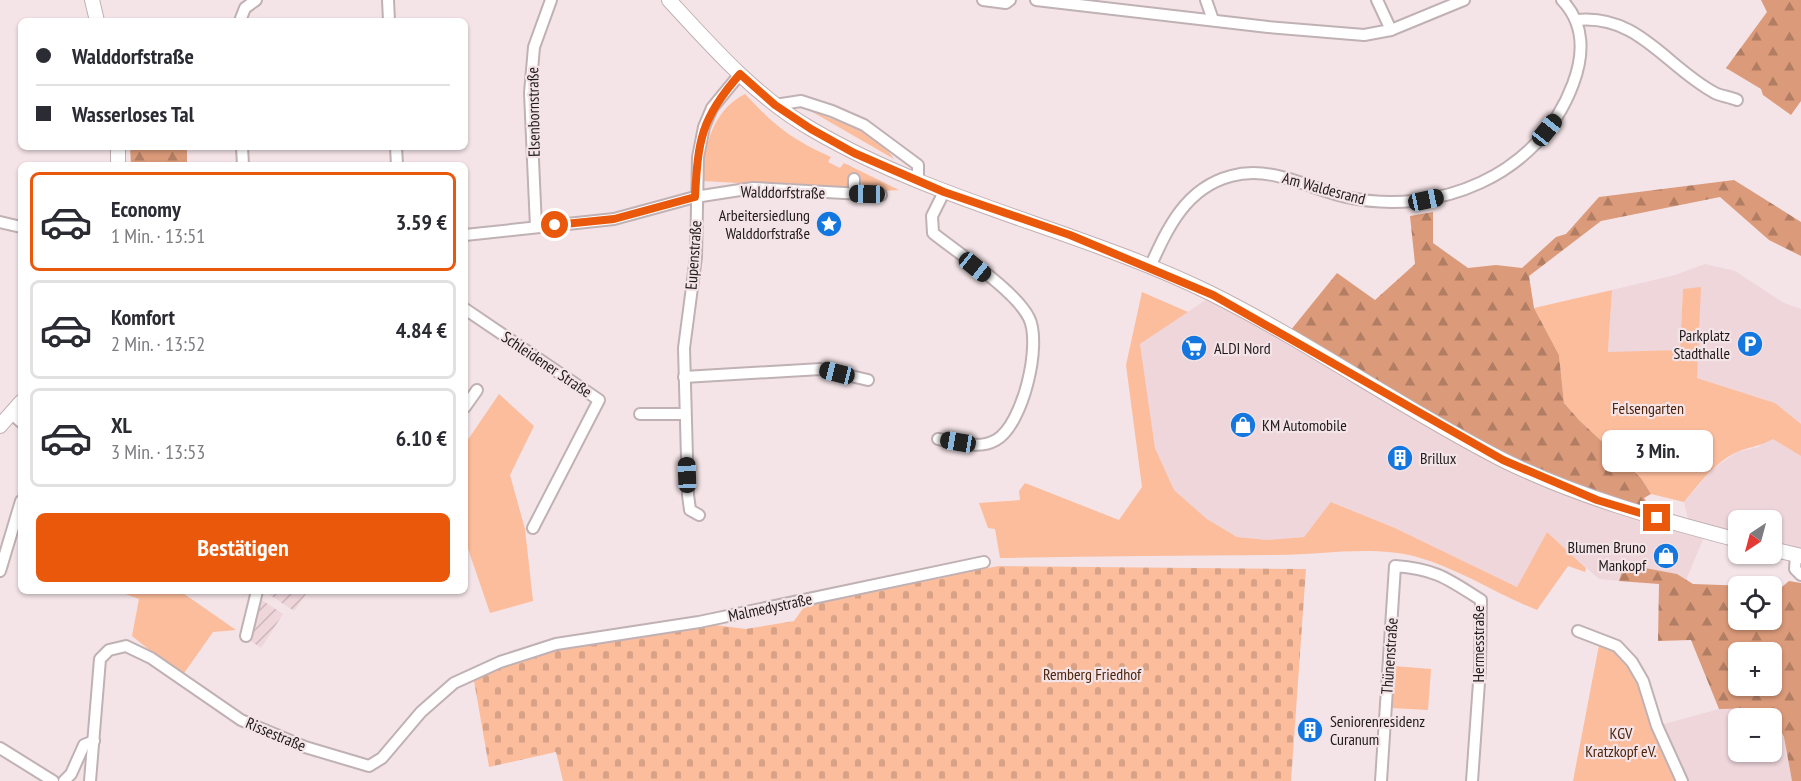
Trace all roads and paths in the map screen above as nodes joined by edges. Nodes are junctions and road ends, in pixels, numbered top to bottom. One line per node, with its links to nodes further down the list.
1 (92, 0): 13 (main road)
2 (256, 0): 14 (street)
3 (388, 0): 15 (street)
4 (551, 0): 30 (street, Elsenbornstraße)
5 (669, 0): 19 (main road)
6 (983, 0): 7 (street)
7 (1010, 0)
8 (1036, 0): 16 (street)
9 (1206, 0): 16 (street)
10 (1377, 0): 18 (street)
11 (1464, 0): 18 (street)
12 (1562, 0): 17 (street)
13 (96, 18)
14 (241, 18)
15 (389, 18)
16 (1213, 20): 18 (street)
17 (1577, 20): 20 (street); 32 (street, Am Waldesrand)
18 (1390, 30)
19 (740, 74): 21 (main road); 27 (street, Eupenstraße)
20 (1737, 100)
21 (775, 105): 23 (main road); 23 (street)
22 (854, 179): 25 (street)
23 (918, 181): 24 (main road)
24 (944, 192): 32 (main road); 42 (street)
25 (854, 194): 26 (street, Walddorfstraße); 27 (street, Walddorfstraße)
26 (881, 195)
27 (695, 197): 30 (street, Walddorfstraße); 34 (street, Eupenstraße)
28 (0, 222): 29 (street)
29 (18, 227)
30 (536, 227): 31 (street, Walddorfstraße)
31 (468, 235)
32 (1150, 267): 46 (main road)
33 (468, 311): 45 (street, Schleidener Straße)
34 (684, 377): 35 (street); 39 (street, Eupenstraße)
35 (868, 380)
36 (477, 390): 37 (street)
37 (468, 403)
38 (640, 414): 39 (street)
39 (685, 414): 44 (street, Eupenstraße)
40 (16, 418): 41 (main road)
41 (0, 426)
42 (938, 439)
43 (18, 511): 51 (street)
44 (699, 515)
45 (533, 528)
46 (1728, 537)
47 (1782, 552): 48 (main road)
48 (1798, 556): 52 (street)
49 (984, 562): 56 (street, Malmedystraße)
50 (1395, 566): 62 (street, Thünenstraße); 63 (street, Hermesstraße)
51 (0, 571)
52 (1801, 575)
53 (256, 594): 55 (street)
54 (1578, 631): 64 (street)
55 (246, 636)
56 (556, 644): 57 (street, Rissestraße)
57 (94, 741): 60 (street); 61 (street, Rissestraße)
58 (0, 748): 59 (street)
59 (53, 781)
60 (64, 781)
61 (90, 781)
62 (1381, 781)
63 (1472, 781)
64 (1682, 781)

